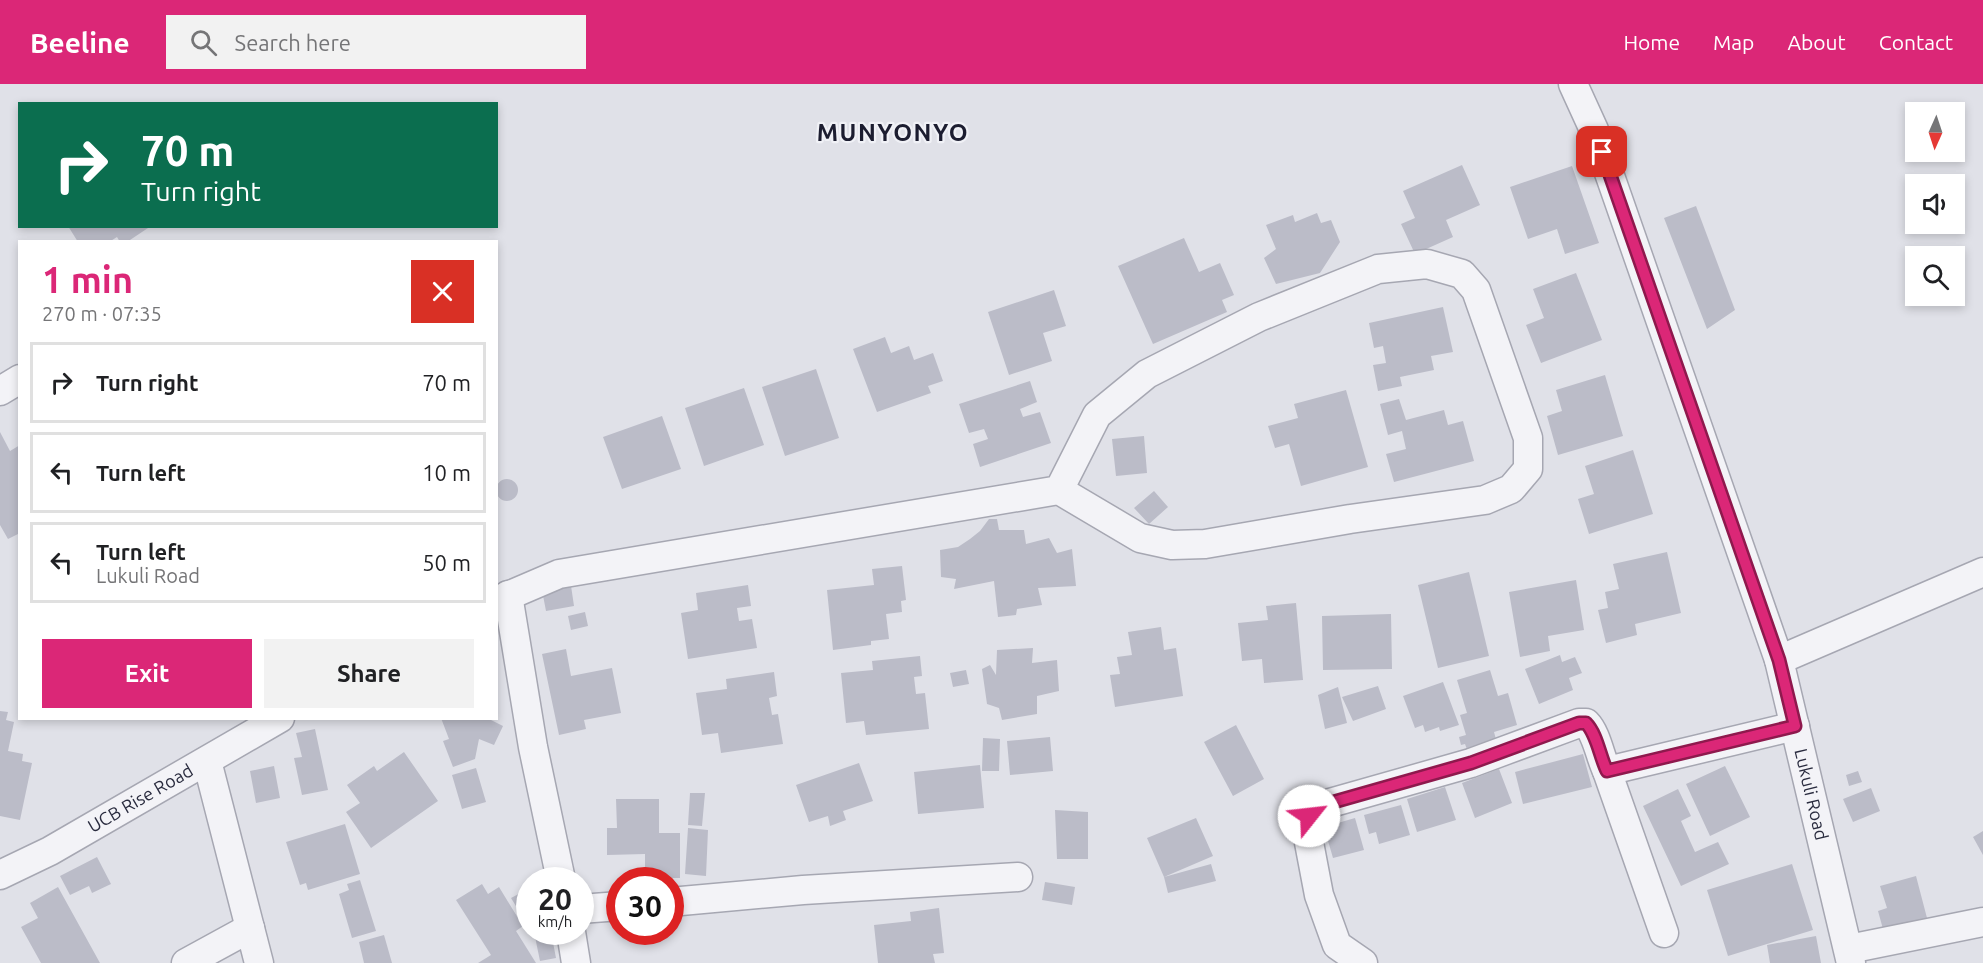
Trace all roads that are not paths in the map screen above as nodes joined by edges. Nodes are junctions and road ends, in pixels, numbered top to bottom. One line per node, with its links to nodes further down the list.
1 (1573, 84): 7 (street, Lukuli Road)
2 (18, 380): 3 (street)
3 (0, 391)
4 (1059, 490): 4 (street); 6 (street)
5 (1983, 572): 7 (street)
6 (502, 598): 12 (street)
7 (1779, 660): 9 (street, Lukuli Road)
8 (277, 720): 10 (street, UCB Rise Road)
9 (1795, 726): 11 (street); 20 (street, Lukuli Road)
10 (207, 760): 13 (street, UCB Rise Road); 17 (street)
11 (1607, 771): 18 (street); 24 (street)
12 (558, 867)
13 (0, 875)
14 (1018, 877): 15 (street)
15 (684, 901)
16 (1983, 922): 20 (street)
17 (250, 928): 21 (street); 22 (street)
18 (1664, 933)
19 (573, 945): 23 (street)
20 (1850, 956)
21 (186, 963)
22 (259, 963)
23 (576, 963)
24 (1363, 963)

